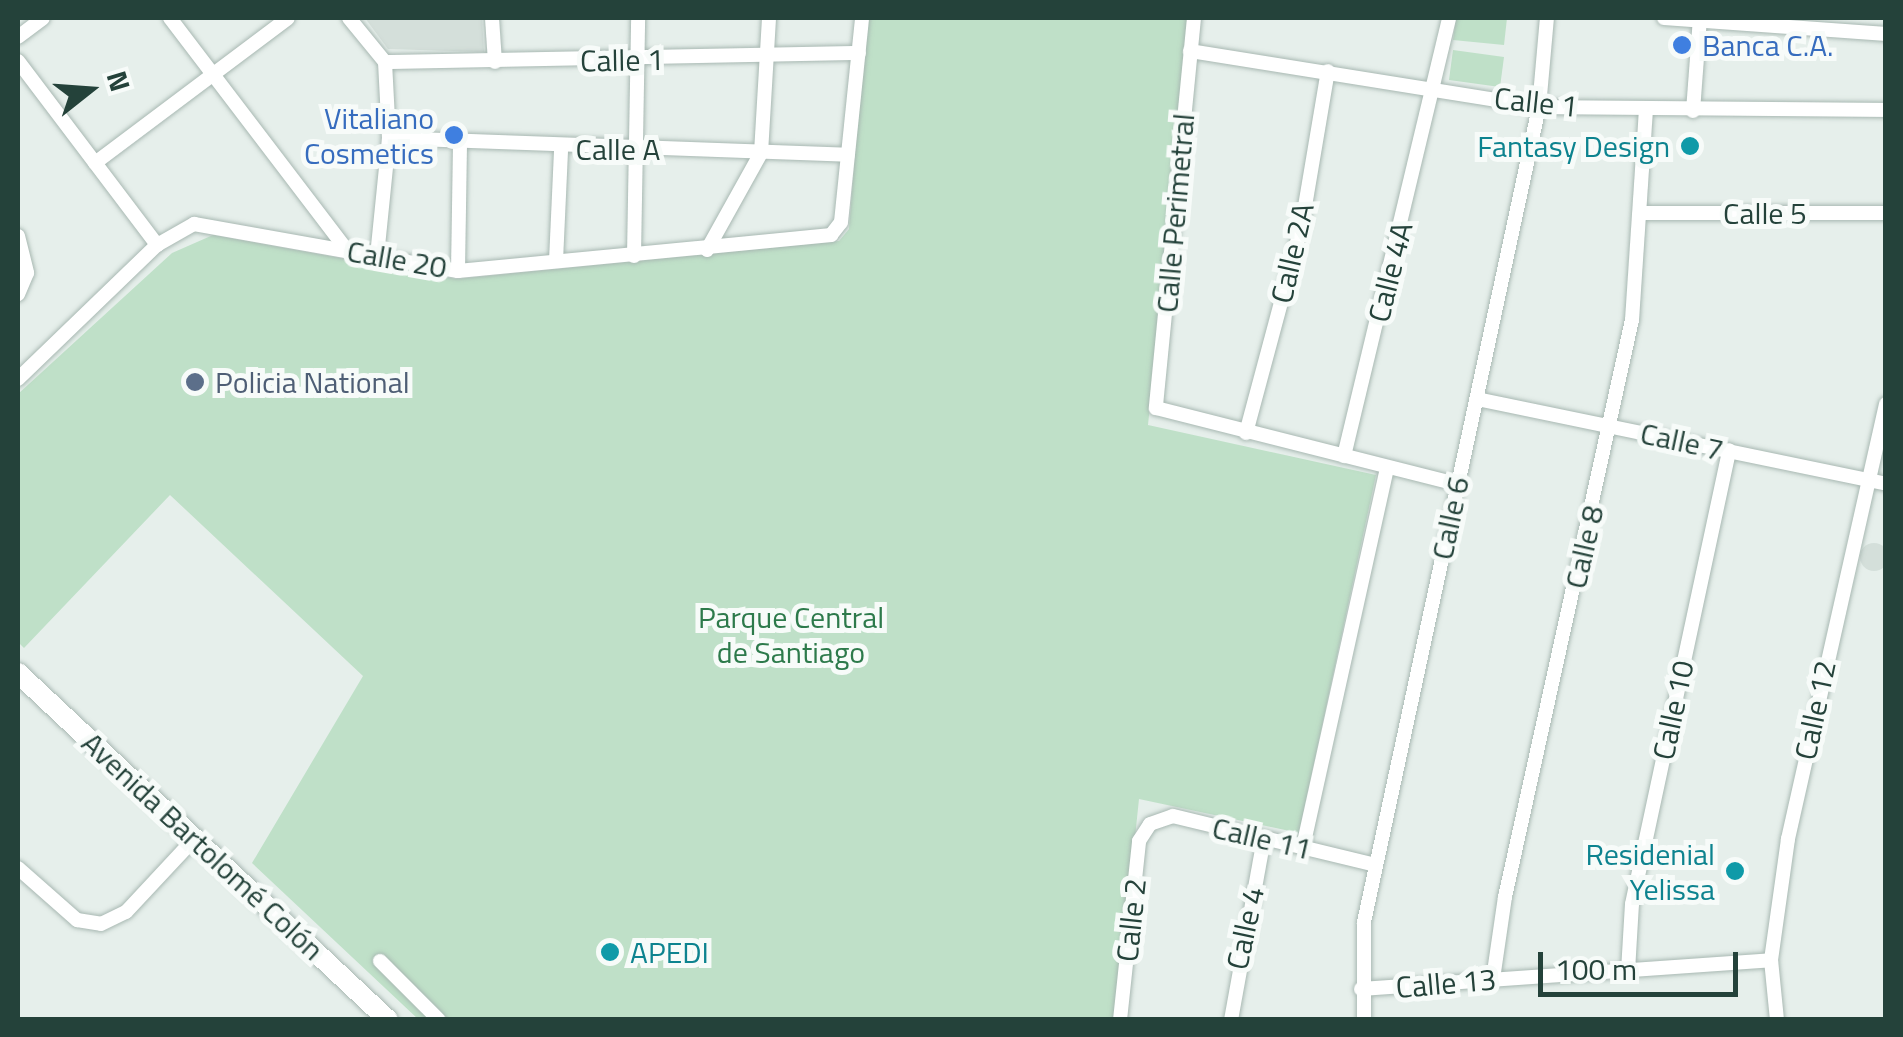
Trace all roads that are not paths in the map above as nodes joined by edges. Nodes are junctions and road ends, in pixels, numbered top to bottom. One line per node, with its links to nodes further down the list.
1 (43, 18): 15 (street)
2 (170, 18): 24 (street)
3 (288, 18): 24 (street)
4 (349, 18): 21 (street)
5 (492, 18): 22 (street)
6 (638, 18): 19 (street)
7 (769, 18): 18 (street)
8 (862, 18): 17 (street)
9 (1194, 18): 16 (street, Calle Perimetral)
10 (1449, 18): 25 (street)
11 (1546, 18): 26 (street, Calle 6)
12 (1664, 18): 13 (street)
13 (1700, 20): 14 (street); 29 (street)
14 (1886, 34)
15 (18, 37)
16 (1190, 52): 23 (street, Calle 1); 52 (street, Calle Perimetral)
17 (858, 53): 18 (street, Calle 1); 35 (street)
18 (762, 56): 19 (street, Calle 1); 34 (street)
19 (638, 60): 22 (street, Calle 1); 32 (street)
20 (18, 61): 36 (street)
21 (385, 62): 22 (street, Calle 1); 30 (street)
22 (495, 62)
23 (1328, 71): 25 (street, Calle 1); 52 (street, Calle 2A)
24 (212, 73): 36 (street); 41 (street)
25 (1436, 88): 26 (street, Calle 1); 54 (street, Calle 4A)
26 (1539, 107): 27 (street, Calle 1); 49 (street, Calle 6)
27 (1646, 110): 29 (street, Calle 1); 37 (street, Calle 8)
28 (1886, 110): 29 (street, Calle 1)
29 (1694, 111)
30 (390, 138): 31 (street, Calle A); 44 (street)
31 (460, 144): 33 (street, Calle A); 46 (street)
32 (638, 147): 33 (street, Calle A); 34 (street, Calle A); 43 (street)
33 (561, 149): 45 (street)
34 (761, 153): 35 (street, Calle A); 42 (street)
35 (848, 155): 42 (street, Calle 20)
36 (94, 163): 40 (street)
37 (1644, 213): 38 (street, Calle 5); 51 (street, Calle 8)
38 (1886, 213)
39 (18, 236): 47 (street)
40 (158, 245): 41 (street, Calle 20); 48 (street, Calle 20)
41 (347, 250): 44 (street, Calle 20)
42 (707, 250): 43 (street, Calle 20)
43 (634, 256): 45 (street, Calle 20)
44 (376, 257): 46 (street, Calle 20)
45 (556, 262): 46 (street, Calle 20)
46 (458, 272)
47 (18, 294)
48 (18, 379)
49 (1477, 399): 51 (street, Calle 7); 57 (street, Calle 6)
50 (1886, 404): 56 (street, Calle 12)
51 (1611, 426): 53 (street, Calle 7); 69 (street, Calle 8)
52 (1246, 433): 54 (street)
53 (1728, 450): 56 (street, Calle 7); 68 (street, Calle 10)
54 (1344, 456): 55 (street)
55 (1388, 468): 57 (street); 63 (street)
56 (1864, 481): 58 (street, Calle 7); 66 (street, Calle 12)
57 (1457, 484): 64 (street, Calle 6)
58 (1886, 484)
59 (18, 674): 62 (main road, Avenida Bartolomé Colón)
60 (1150, 824): 61 (street, Calle 11); 73 (street, Calle 2)
61 (1264, 838): 63 (street, Calle 11); 74 (street, Calle 4)
62 (194, 839): 65 (street); 71 (main road, Avenida Bartolomé Colón)
63 (1303, 847): 64 (street, Calle 11)
64 (1375, 865): 70 (street, Calle 6)
65 (18, 868)
66 (1771, 960): 68 (street, Calle 13); 76 (street, Calle 12)
67 (380, 961): 72 (street)
68 (1628, 971): 69 (street, Calle 13)
69 (1493, 978): 70 (street, Calle 13)
70 (1361, 989): 75 (street, Calle 6)
71 (388, 1020)
72 (438, 1020)
73 (1120, 1020)
74 (1231, 1020)
75 (1364, 1020)
76 (1777, 1020)

